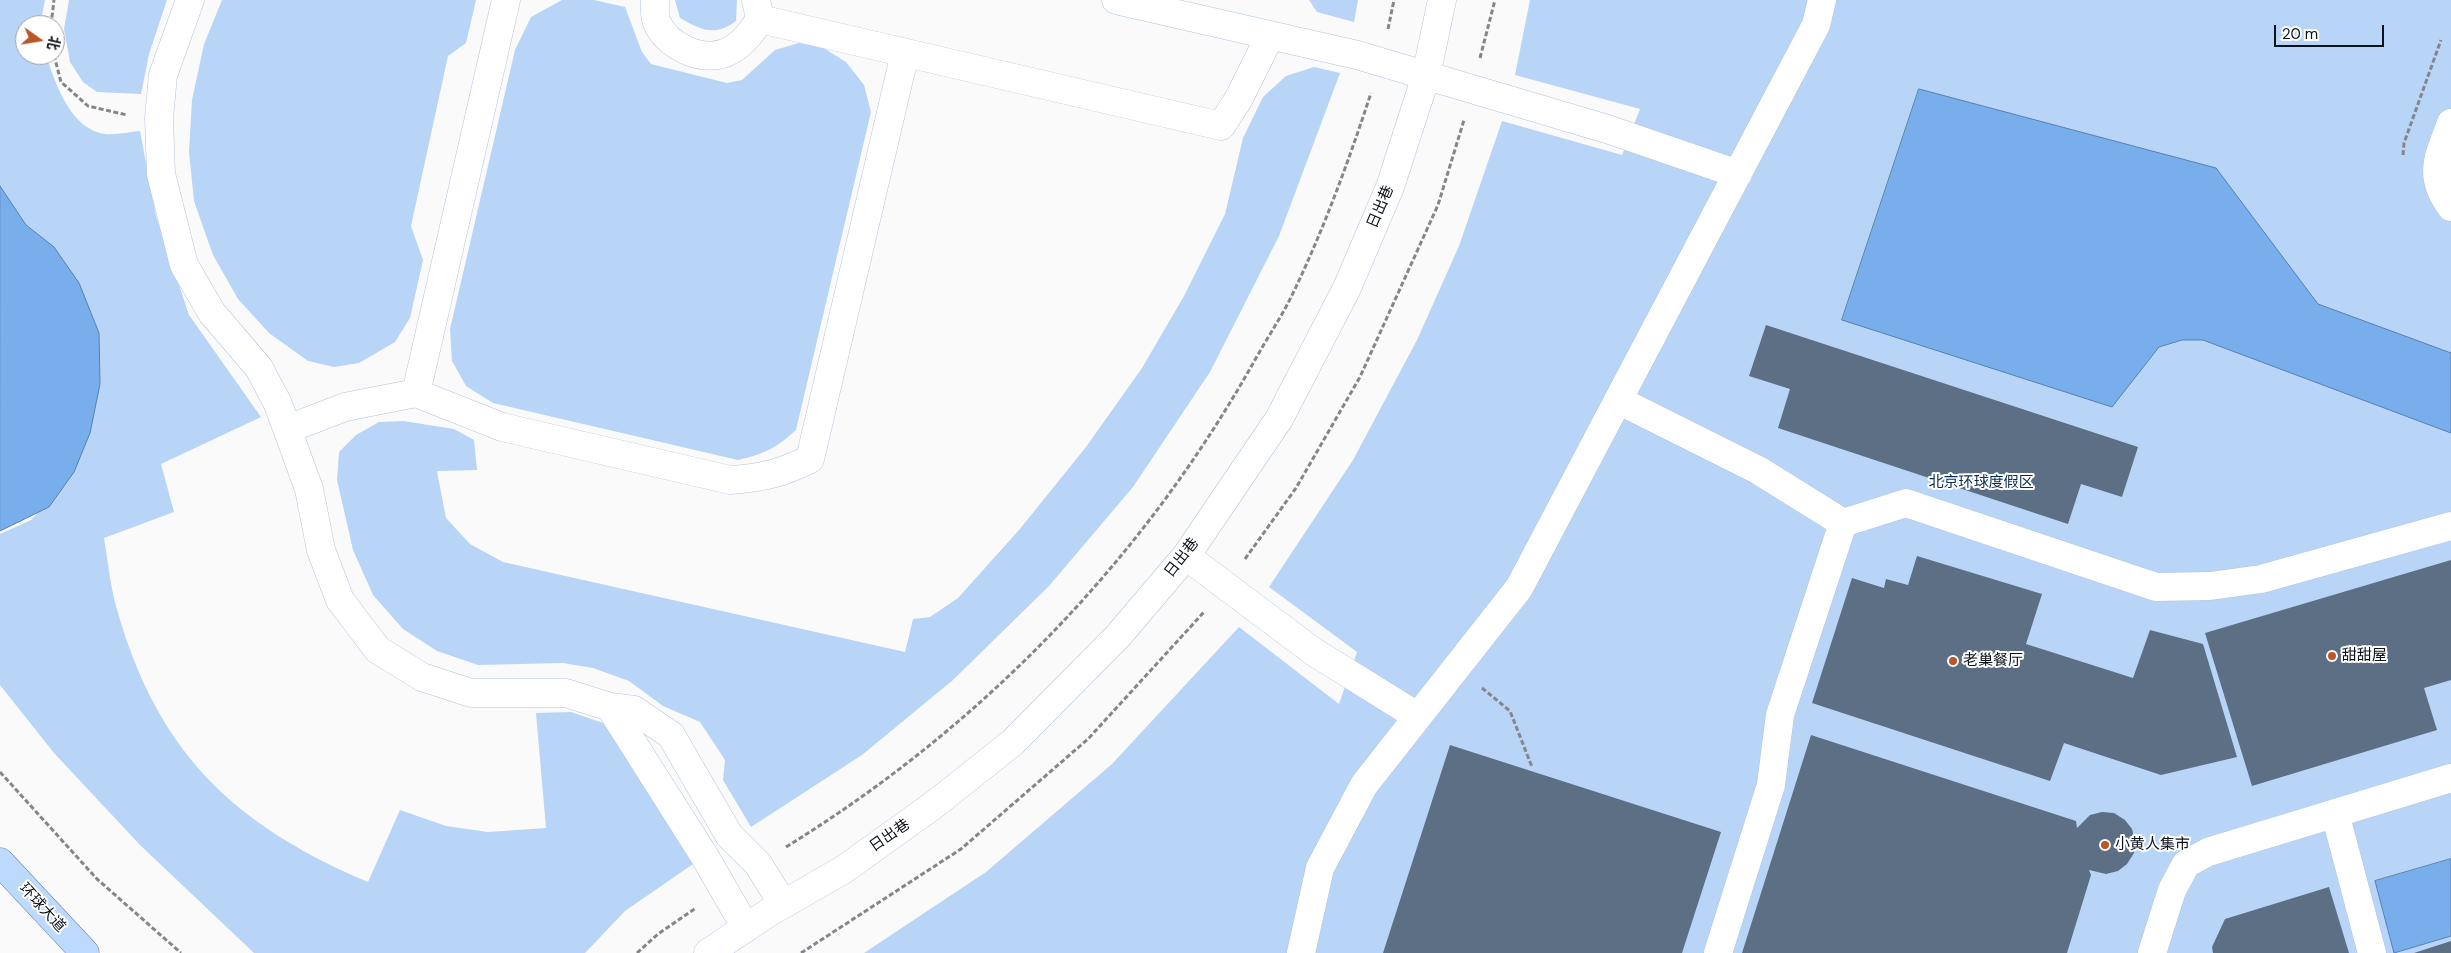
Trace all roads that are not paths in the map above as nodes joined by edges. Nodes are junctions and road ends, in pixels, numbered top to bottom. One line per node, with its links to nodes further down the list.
1 (190, 0): 16 (street)
2 (506, 0): 14 (street)
3 (655, 0): 7 (street)
4 (1116, 0): 8 (street)
5 (1442, 0): 10 (street, 日出巷)
6 (1822, 0): 12 (street)
7 (758, 9): 9 (street)
8 (1270, 36): 9 (street); 10 (street)
9 (905, 53): 14 (street)
10 (1426, 76): 12 (street); 19 (street, 日出巷)
11 (2451, 123): 13 (street)
12 (1738, 174): 15 (street)
13 (2451, 208)
14 (416, 393): 16 (street)
15 (1618, 400): 17 (street); 21 (street)
16 (288, 429): 20 (street)
17 (1843, 523): 18 (street); 30 (street)
18 (2451, 526)
19 (1186, 556): 21 (street); 25 (street, 日出巷)
20 (610, 707): 25 (street); 26 (street)
21 (1417, 716): 29 (street)
22 (2451, 778): 23 (street)
23 (2335, 813): 31 (street); 32 (street)
24 (0, 862): 27 (main road, 环球大道)
25 (783, 904): 26 (street, 日出巷)
26 (746, 928): 28 (street, 日出巷)
27 (85, 953)
28 (708, 953)
29 (1301, 953)
30 (1718, 953)
31 (2152, 953)
32 (2372, 953)

